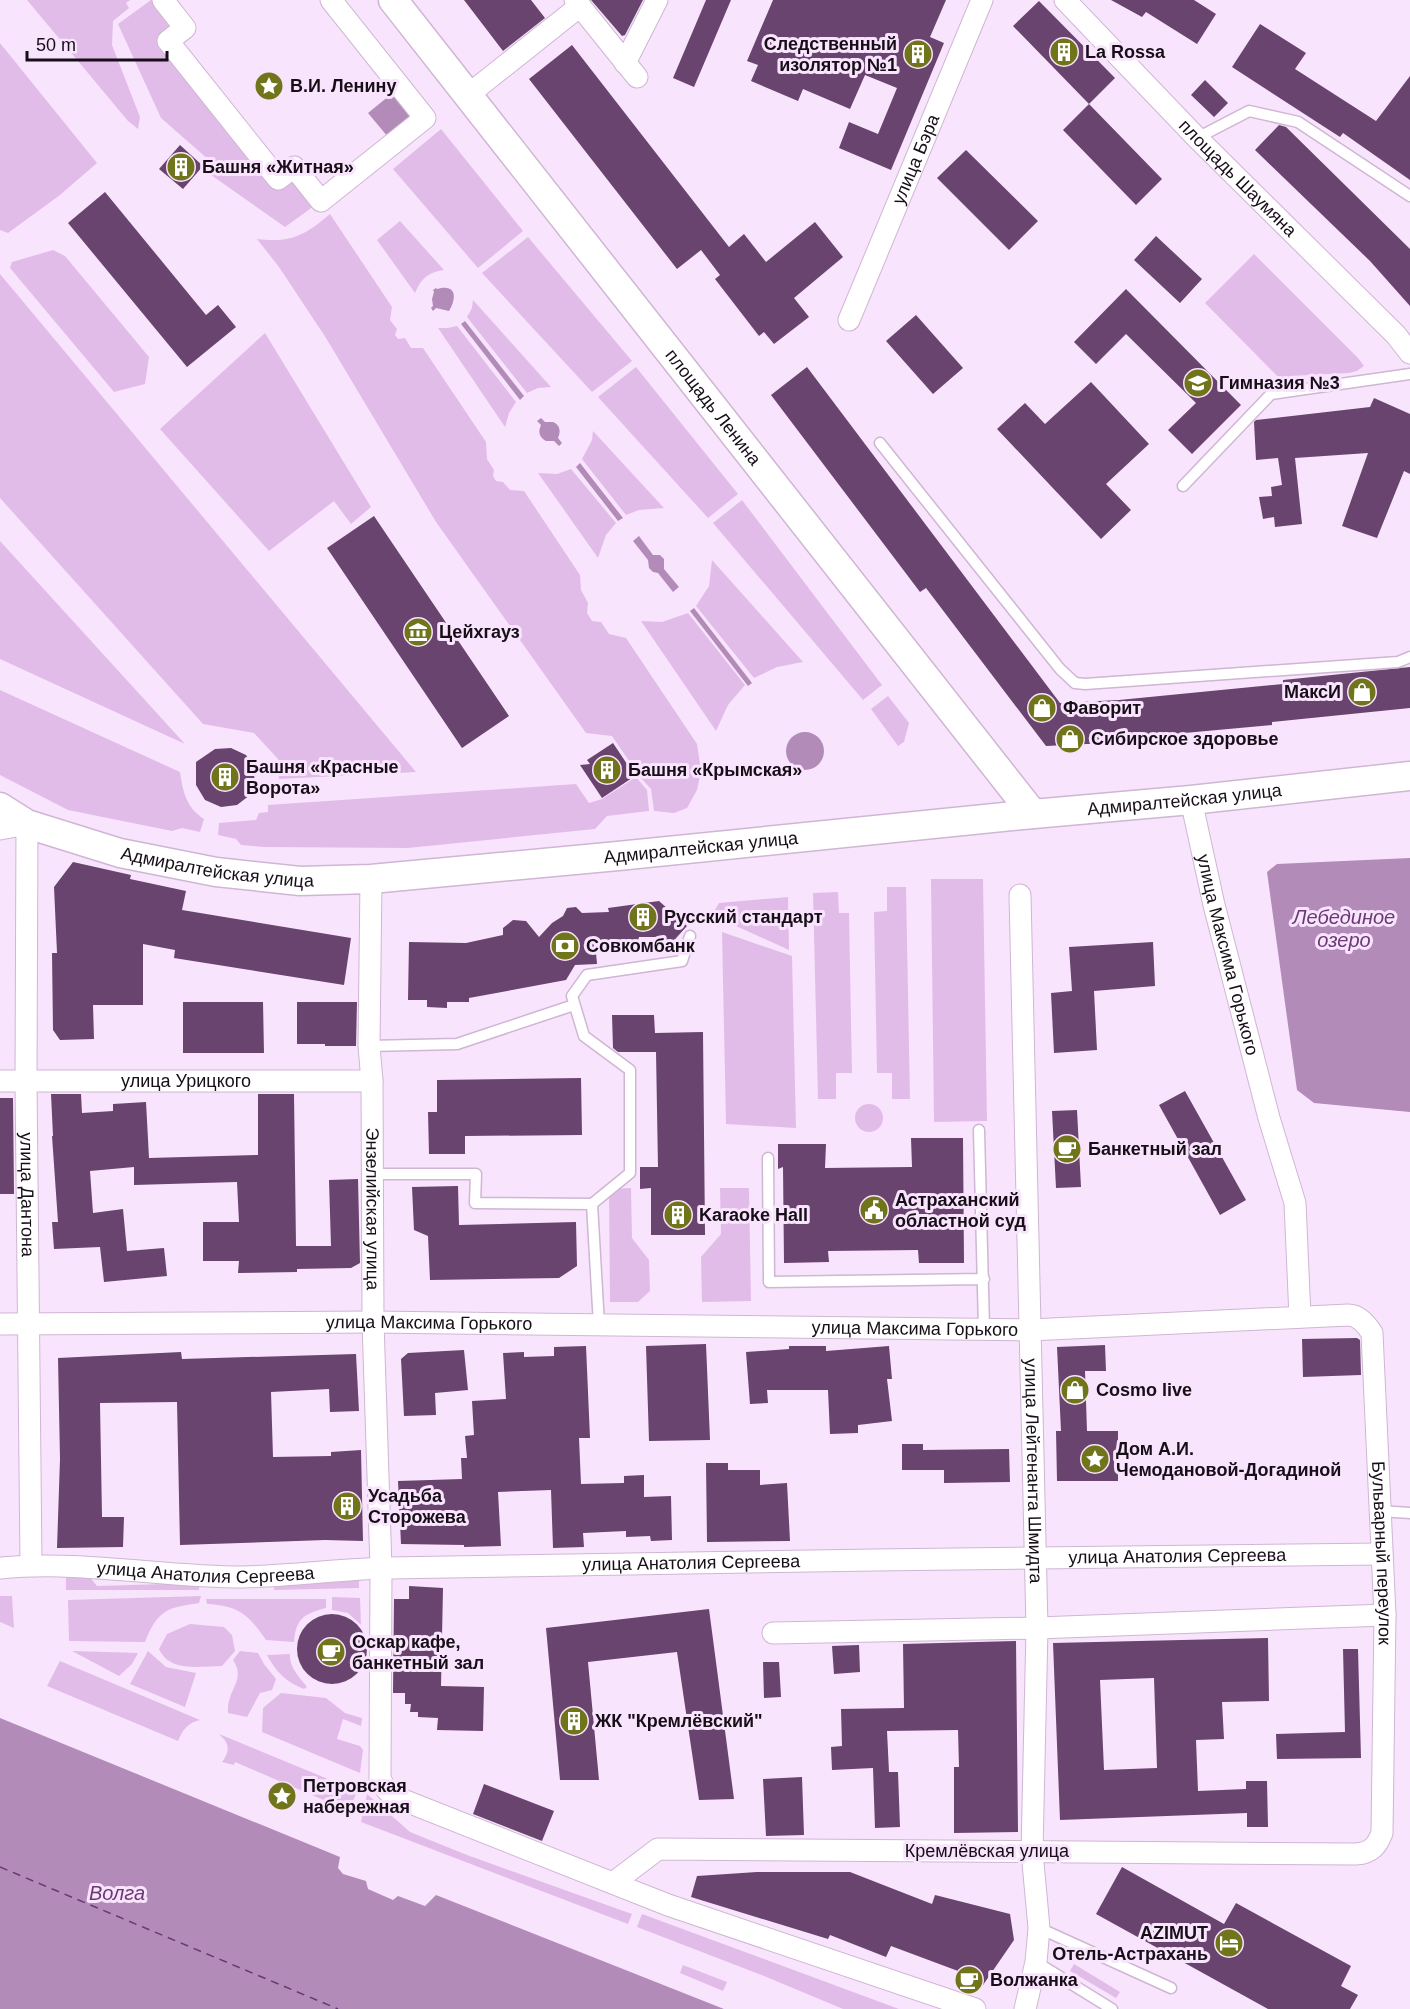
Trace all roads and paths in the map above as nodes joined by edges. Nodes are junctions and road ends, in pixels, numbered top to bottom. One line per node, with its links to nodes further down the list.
1 (163, 0): 2 (street)
2 (331, 0)
3 (393, 0): 8 (main road, площадь Ленина)
4 (657, 0): 7 (street)
5 (982, 0): 11 (street, улица Бэра)
6 (1065, 0): 9 (street, площадь Шаумяна)
7 (578, 3): 8 (street)
8 (468, 95): 20 (main road, площадь Ленина)
9 (1197, 138): 10 (lane); 12 (street, площадь Шаумяна)
10 (1410, 196)
11 (849, 320)
12 (1410, 353)
13 (1410, 374): 15 (lane)
14 (880, 443): 16 (lane)
15 (1183, 486)
16 (1410, 657)
17 (1410, 776): 18 (main road, Адмиралтейская улица)
18 (1191, 800): 20 (main road, Адмиралтейская улица); 35 (street, улица Максима Горького)
19 (0, 807): 21 (main road, Адмиралтейская улица)
20 (1033, 814): 22 (main road, Адмиралтейская улица)
21 (14, 827): 22 (main road, Адмиралтейская улица); 28 (street, улица Дантона)
22 (371, 879): 26 (street, Энзелийская улица)
23 (1020, 896): 41 (street, улица Лейтенанта Шмидта)
24 (690, 936): 25 (lane)
25 (574, 1005): 26 (lane); 33 (lane)
26 (369, 1046): 29 (street, Энзелийская улица)
27 (0, 1081): 28 (street, улица Урицкого)
28 (26, 1081): 29 (street, улица Урицкого); 38 (street, улица Дантона)
29 (372, 1081): 32 (street, Энзелийская улица)
30 (979, 1130): 34 (lane)
31 (768, 1158): 34 (lane)
32 (372, 1174): 33 (lane); 36 (street, Энзелийская улица)
33 (592, 1204): 39 (lane)
34 (984, 1279): 40 (lane)
35 (1300, 1317): 41 (street, улица Максима Горького); 42 (street, Бульварный переулок)
36 (373, 1322): 38 (street, улица Максима Горького); 39 (street, улица Максима Горького); 48 (street, Энзелийская улица)
37 (0, 1324): 38 (street, улица Максима Горького)
38 (28, 1324): 46 (street, улица Дантона)
39 (599, 1325): 40 (street, улица Максима Горького)
40 (984, 1329): 41 (street, улица Максима Горького)
41 (1030, 1330): 45 (street, улица Лейтенанта Шмидта)
42 (1380, 1511): 43 (lane); 44 (street, Бульварный переулок)
43 (1410, 1513)
44 (1382, 1554): 45 (street, улица Анатолия Сергеева); 49 (street, Бульварный переулок)
45 (1036, 1557): 48 (street, улица Анатолия Сергеева); 50 (street, улица Лейтенанта Шмидта)
46 (31, 1565): 47 (street, улица Анатолия Сергеева); 48 (street, улица Анатолия Сергеева)
47 (0, 1568)
48 (381, 1568): 54 (street, Энзелийская улица)
49 (1384, 1615): 50 (street); 52 (street, Бульварный переулок)
50 (1037, 1628): 51 (street); 53 (street, улица Лейтенанта Шмидта)
51 (773, 1633)
52 (1372, 1850): 53 (street, Кремлёвская улица)
53 (1032, 1852): 54 (street, Кремлёвская улица); 55 (street, улица Лейтенанта Шмидта)
54 (614, 1883): 58 (street)
55 (1039, 1928): 56 (street, улица Лейтенанта Шмидта); 57 (lane)
56 (1036, 1962): 59 (street, улица Лейтенанта Шмидта); 60 (lane)
57 (1171, 1988)
58 (975, 2009)
59 (1025, 2009)
60 (1112, 2009)

